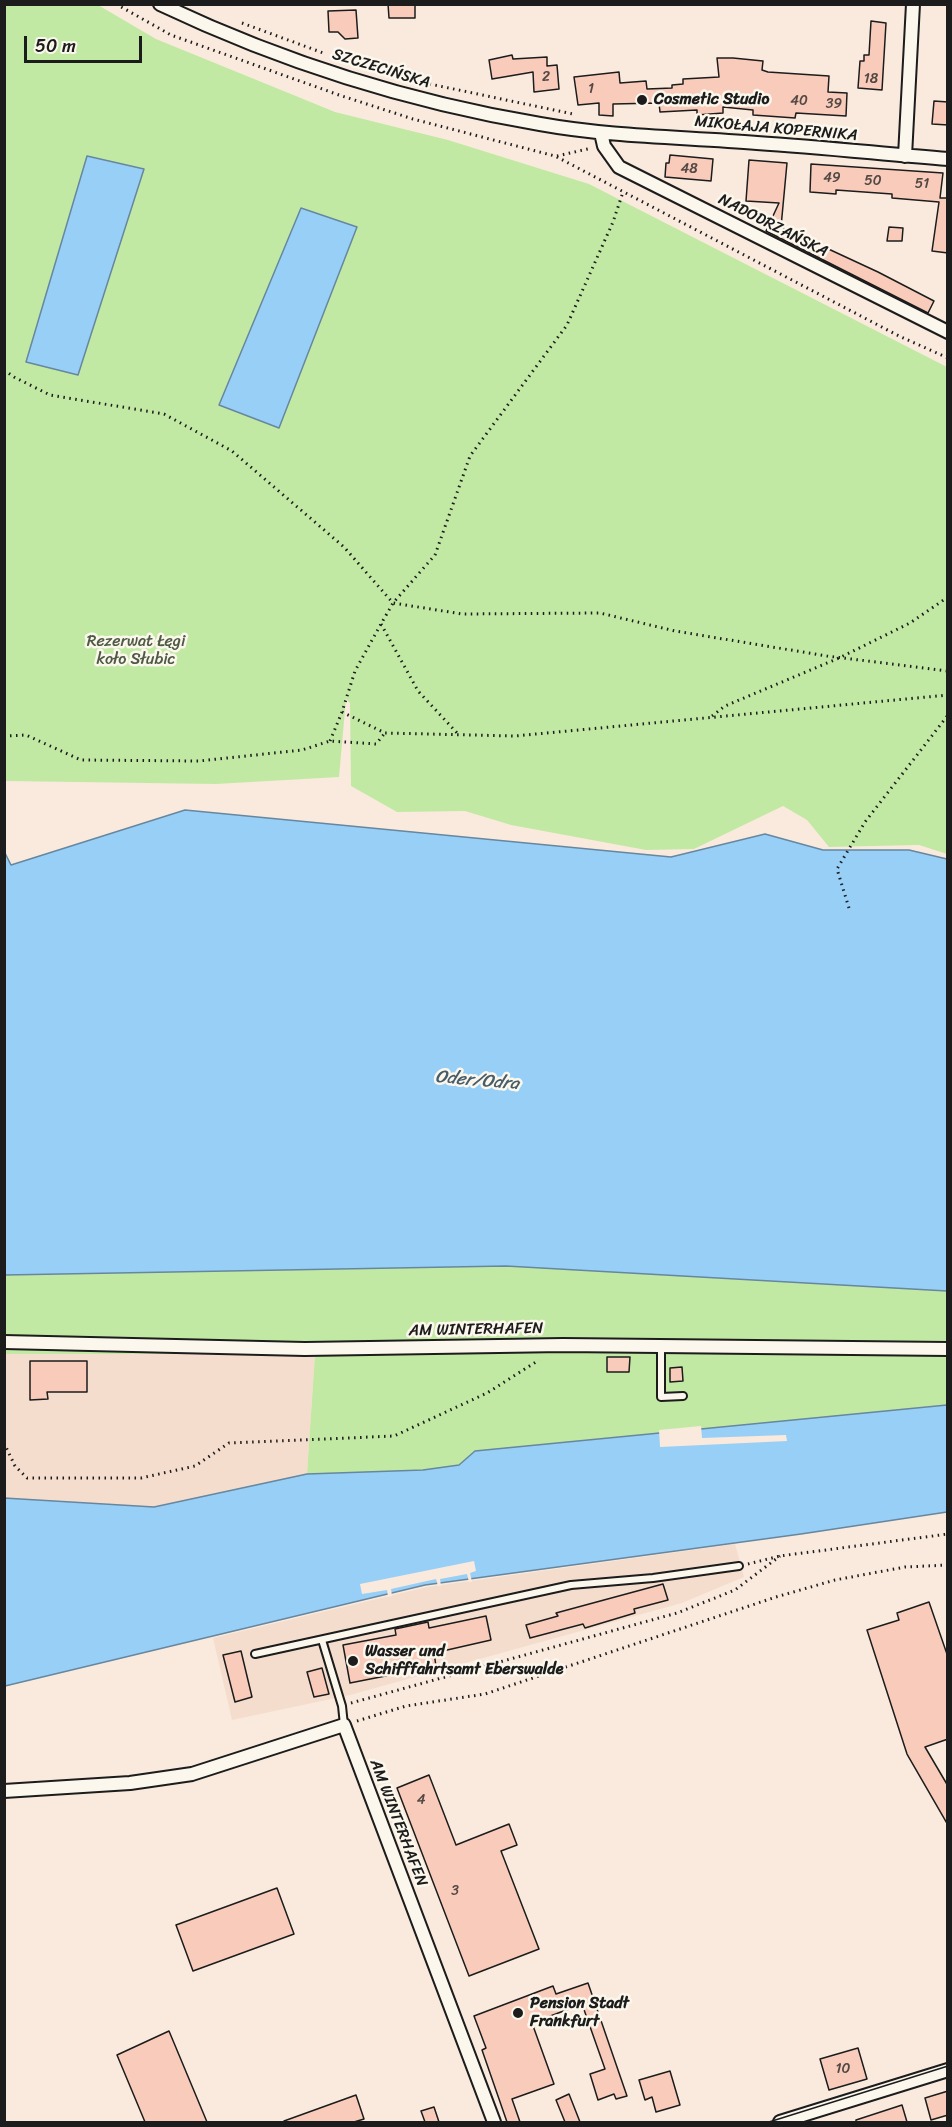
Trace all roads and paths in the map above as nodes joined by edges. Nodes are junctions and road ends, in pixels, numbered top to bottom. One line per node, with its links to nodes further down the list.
1 (913, 4): 9 (street)
2 (162, 5): 7 (street, SZCZECIŃSKA)
3 (237, 21): 4 (path)
4 (326, 54)
5 (401, 78): 6 (path)
6 (577, 114)
7 (601, 133): 8 (street, NADODRZAŃSKA); 9 (street, MIKOŁAJA KOPERNIKA)
8 (604, 146): 11 (path); 12 (street, NADODRZAŃSKA)
9 (905, 156): 10 (street, MIKOŁAJA KOPERNIKA)
10 (948, 159)
11 (624, 192): 13 (path); 16 (path)
12 (948, 332)
13 (948, 358)
14 (4, 370): 16 (path)
15 (948, 597): 18 (path)
16 (393, 603): 17 (path); 18 (path)
17 (381, 624): 21 (path); 25 (path)
18 (839, 658): 19 (path); 23 (path)
19 (948, 671)
20 (948, 695): 23 (path)
21 (342, 712): 24 (path); 27 (path)
22 (948, 715): 28 (path)
23 (711, 717): 25 (path)
24 (385, 733): 25 (path); 27 (path)
25 (459, 735)
26 (4, 736): 27 (path)
27 (330, 741)
28 (849, 908)
29 (4, 1342): 30 (street, AM WINTERHAFEN)
30 (563, 1345): 31 (street, AM WINTERHAFEN); 34 (path)
31 (661, 1346): 32 (street, AM WINTERHAFEN); 33 (lane)
32 (948, 1349)
33 (683, 1396)
34 (4, 1443)
35 (948, 1534): 36 (path)
36 (780, 1556): 38 (path); 41 (path)
37 (948, 1565): 42 (path)
38 (739, 1566): 39 (lane)
39 (322, 1640): 40 (lane); 41 (lane)
40 (255, 1654)
41 (342, 1706): 42 (lane)
42 (344, 1725): 43 (street); 45 (street, AM WINTERHAFEN)
43 (4, 1791)
44 (948, 2070): 46 (street)
45 (494, 2122)
46 (780, 2122)

